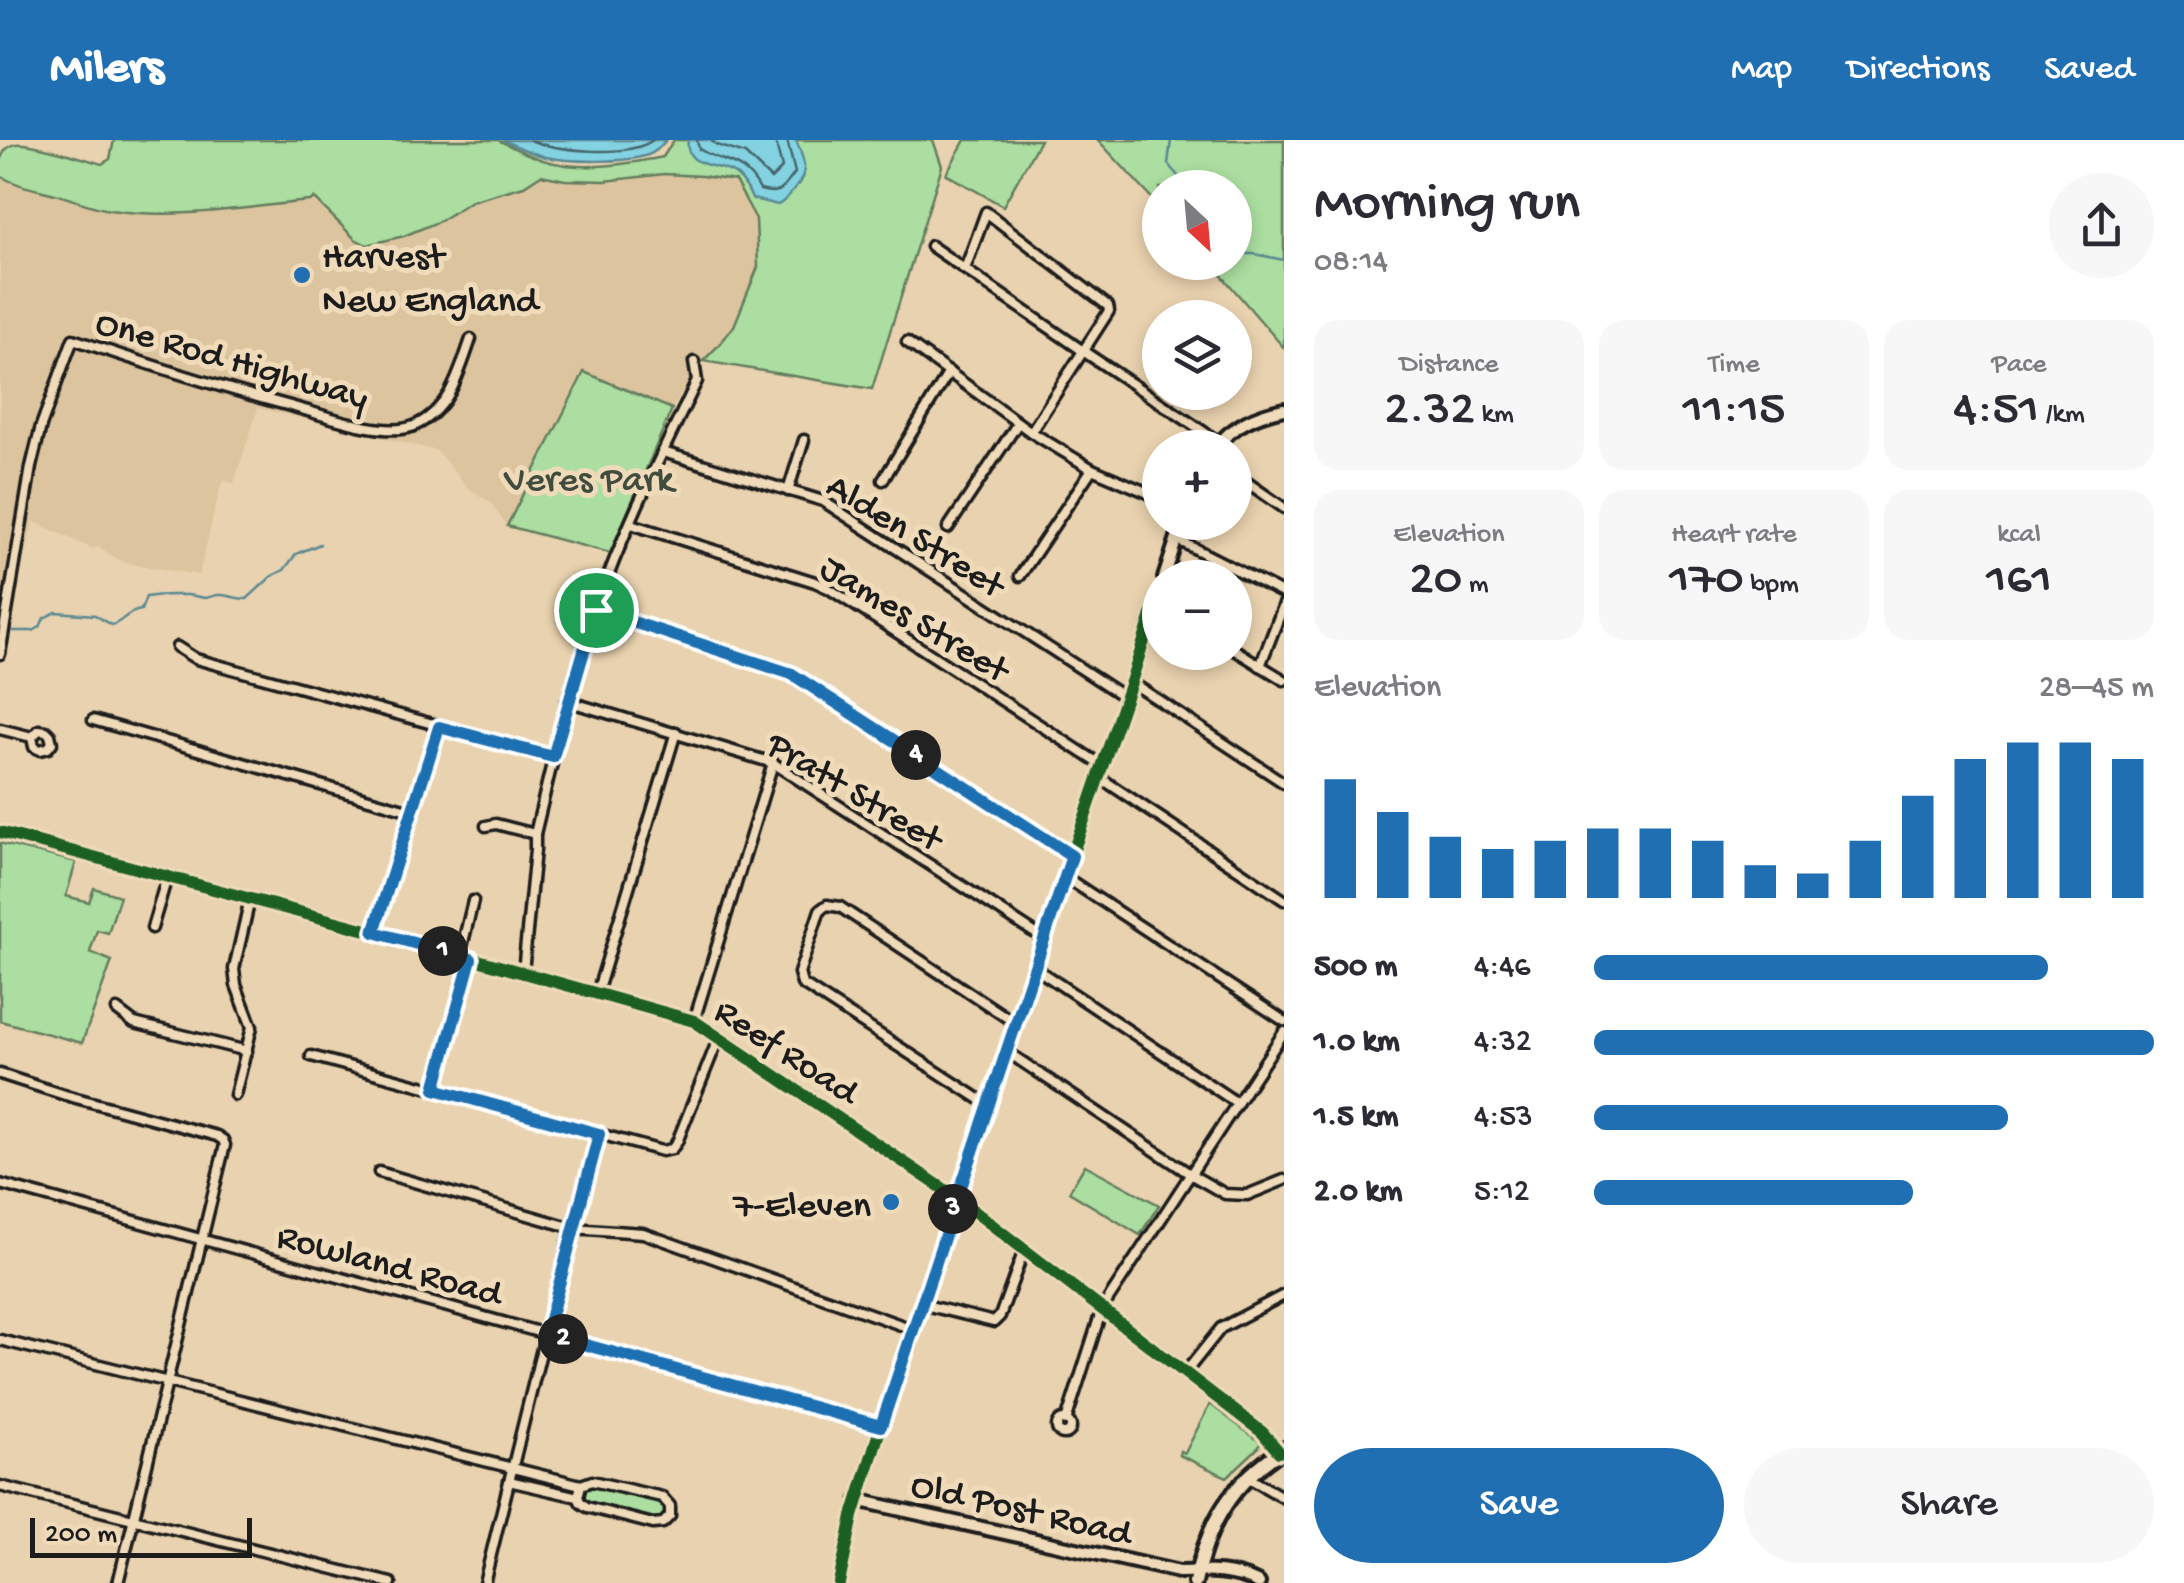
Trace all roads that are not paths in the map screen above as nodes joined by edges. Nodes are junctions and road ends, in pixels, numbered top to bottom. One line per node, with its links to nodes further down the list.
1 (930, 246): 2 (street)
2 (965, 269): 5 (street); 5 (street)
3 (471, 339): 30 (street, One Rod Highway)
4 (907, 342): 7 (street)
5 (1083, 351): 10 (street); 12 (street)
6 (694, 362): 14 (street)
7 (949, 372): 9 (street); 16 (street)
8 (1284, 409): 11 (street)
9 (1018, 423): 12 (street); 22 (street)
10 (1196, 430)
11 (1233, 430)
12 (1031, 432): 15 (street)
13 (804, 440): 18 (street)
14 (662, 452): 18 (street, Alden Street); 21 (street)
15 (1092, 469): 19 (street); 24 (street)
16 (883, 480)
17 (1252, 486): 20 (street)
18 (788, 490): 35 (street, Alden Street)
19 (1142, 490)
20 (1284, 508)
21 (631, 524): 27 (street); 44 (street, James Street)
22 (948, 528)
23 (1178, 540): 25 (street)
24 (1020, 576)
25 (1284, 594)
26 (1284, 604): 32 (street)
27 (596, 610): 36 (street); 50 (street)
28 (177, 647): 38 (street)
29 (1142, 652): 34 (street)
30 (0, 654)
31 (1252, 661): 32 (street)
32 (1260, 666): 33 (street)
33 (1284, 680)
34 (1132, 682): 35 (street); 45 (street)
35 (1126, 698): 44 (street)
36 (568, 702): 40 (street, Pratt Street); 42 (street)
37 (93, 720): 46 (street)
38 (439, 727): 42 (street); 46 (street)
39 (0, 729): 41 (street)
40 (676, 732): 43 (street, Pratt Street); 62 (street)
41 (32, 737)
42 (553, 757): 49 (street)
43 (773, 763): 58 (street, Pratt Street); 64 (street)
44 (1101, 772): 50 (street); 54 (street, James Street)
45 (1284, 783)
46 (411, 811): 57 (street)
47 (486, 826): 49 (street)
48 (0, 832): 51 (street, Reef Road)
49 (535, 834): 61 (street)
50 (1072, 856): 52 (street)
51 (167, 877): 53 (street, Reef Road); 56 (street)
52 (1065, 877): 58 (street); 65 (street)
53 (250, 900): 57 (street, Reef Road); 69 (street)
54 (1284, 900)
55 (472, 901): 59 (street)
56 (152, 928)
57 (374, 932): 59 (street, Reef Road)
58 (1044, 939): 60 (street)
59 (465, 957): 61 (street, Reef Road); 73 (street)
60 (1035, 968): 66 (street); 75 (street)
61 (522, 972): 62 (street, Reef Road)
62 (596, 993): 64 (street, Reef Road)
63 (117, 1010): 69 (street)
64 (694, 1021): 68 (street, Reef Road)
65 (1284, 1021)
66 (1016, 1024): 70 (street); 76 (street)
67 (1284, 1032): 75 (street)
68 (718, 1037): 77 (street); 82 (street, Reef Road)
69 (247, 1051): 74 (street)
70 (1006, 1051): 76 (street); 79 (street)
71 (310, 1056): 73 (street)
72 (0, 1074): 84 (street)
73 (435, 1089): 77 (street)
74 (236, 1095)
75 (1237, 1103): 79 (street)
76 (987, 1104): 82 (street)
77 (599, 1134): 83 (street)
78 (380, 1172): 83 (street)
79 (1190, 1174): 80 (street); 88 (street)
80 (1284, 1180)
81 (0, 1184): 84 (street, Rowland Road)
82 (957, 1198): 85 (street, Reef Road); 87 (street)
83 (573, 1228): 89 (street); 90 (street)
84 (202, 1239): 90 (street, Rowland Road); 93 (street)
85 (1024, 1250): 87 (street); 88 (street, Reef Road)
86 (1284, 1295): 92 (street)
87 (921, 1304): 89 (street)
88 (1102, 1309): 92 (street, Reef Road); 94 (street)
89 (912, 1330): 95 (street)
90 (546, 1334): 95 (street, Rowland Road); 97 (street)
91 (0, 1340): 93 (street)
92 (1185, 1373): 96 (street, Reef Road)
93 (167, 1380): 97 (street); 105 (street)
94 (1066, 1420)
95 (881, 1426): 104 (street)
96 (1282, 1450): 98 (main road)
97 (513, 1467): 99 (street); 100 (street)
98 (1247, 1476): 103 (street); 106 (main road)
99 (509, 1481): 102 (street); 109 (street)
100 (581, 1485): 102 (street); 102 (street)
101 (0, 1486): 105 (street)
102 (578, 1497)
103 (1284, 1498)
104 (857, 1500): 106 (street, Old Post Road); 110 (street, Old Post Road)
105 (133, 1518): 107 (street); 108 (street)
106 (1196, 1577): 111 (street, Old Post Road)
107 (118, 1583)
108 (391, 1583)
109 (484, 1583)
110 (839, 1583)
111 (1259, 1583)

